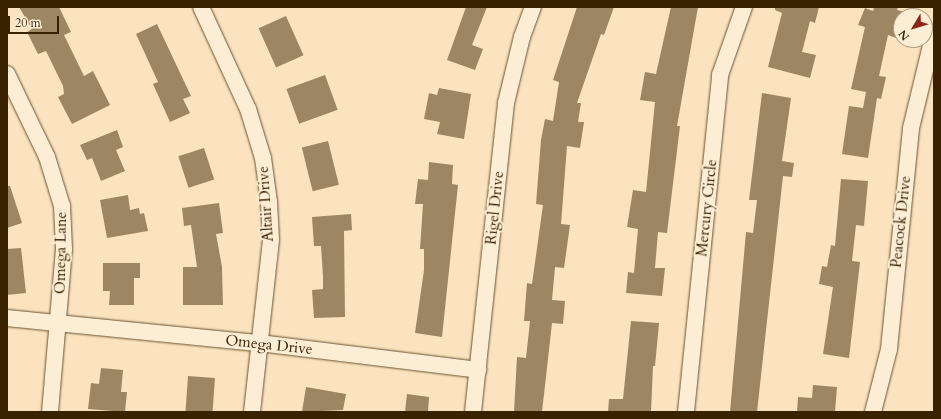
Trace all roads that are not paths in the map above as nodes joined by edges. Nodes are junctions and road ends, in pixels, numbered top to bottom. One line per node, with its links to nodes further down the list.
1 (201, 7): 8 (street, Altair Drive)
2 (533, 7): 9 (street, Rigel Drive)
3 (744, 7): 13 (street, Mercury Circle)
4 (934, 33): 14 (street, Peacock Drive)
5 (7, 74): 7 (street, Omega Lane)
6 (7, 318): 7 (street, Omega Drive)
7 (59, 323): 8 (street, Omega Drive); 10 (street, Omega Lane)
8 (259, 343): 9 (street, Omega Drive); 11 (street, Altair Drive)
9 (478, 370): 12 (street, Rigel Drive)
10 (50, 412)
11 (252, 412)
12 (473, 412)
13 (686, 412)
14 (873, 412)

